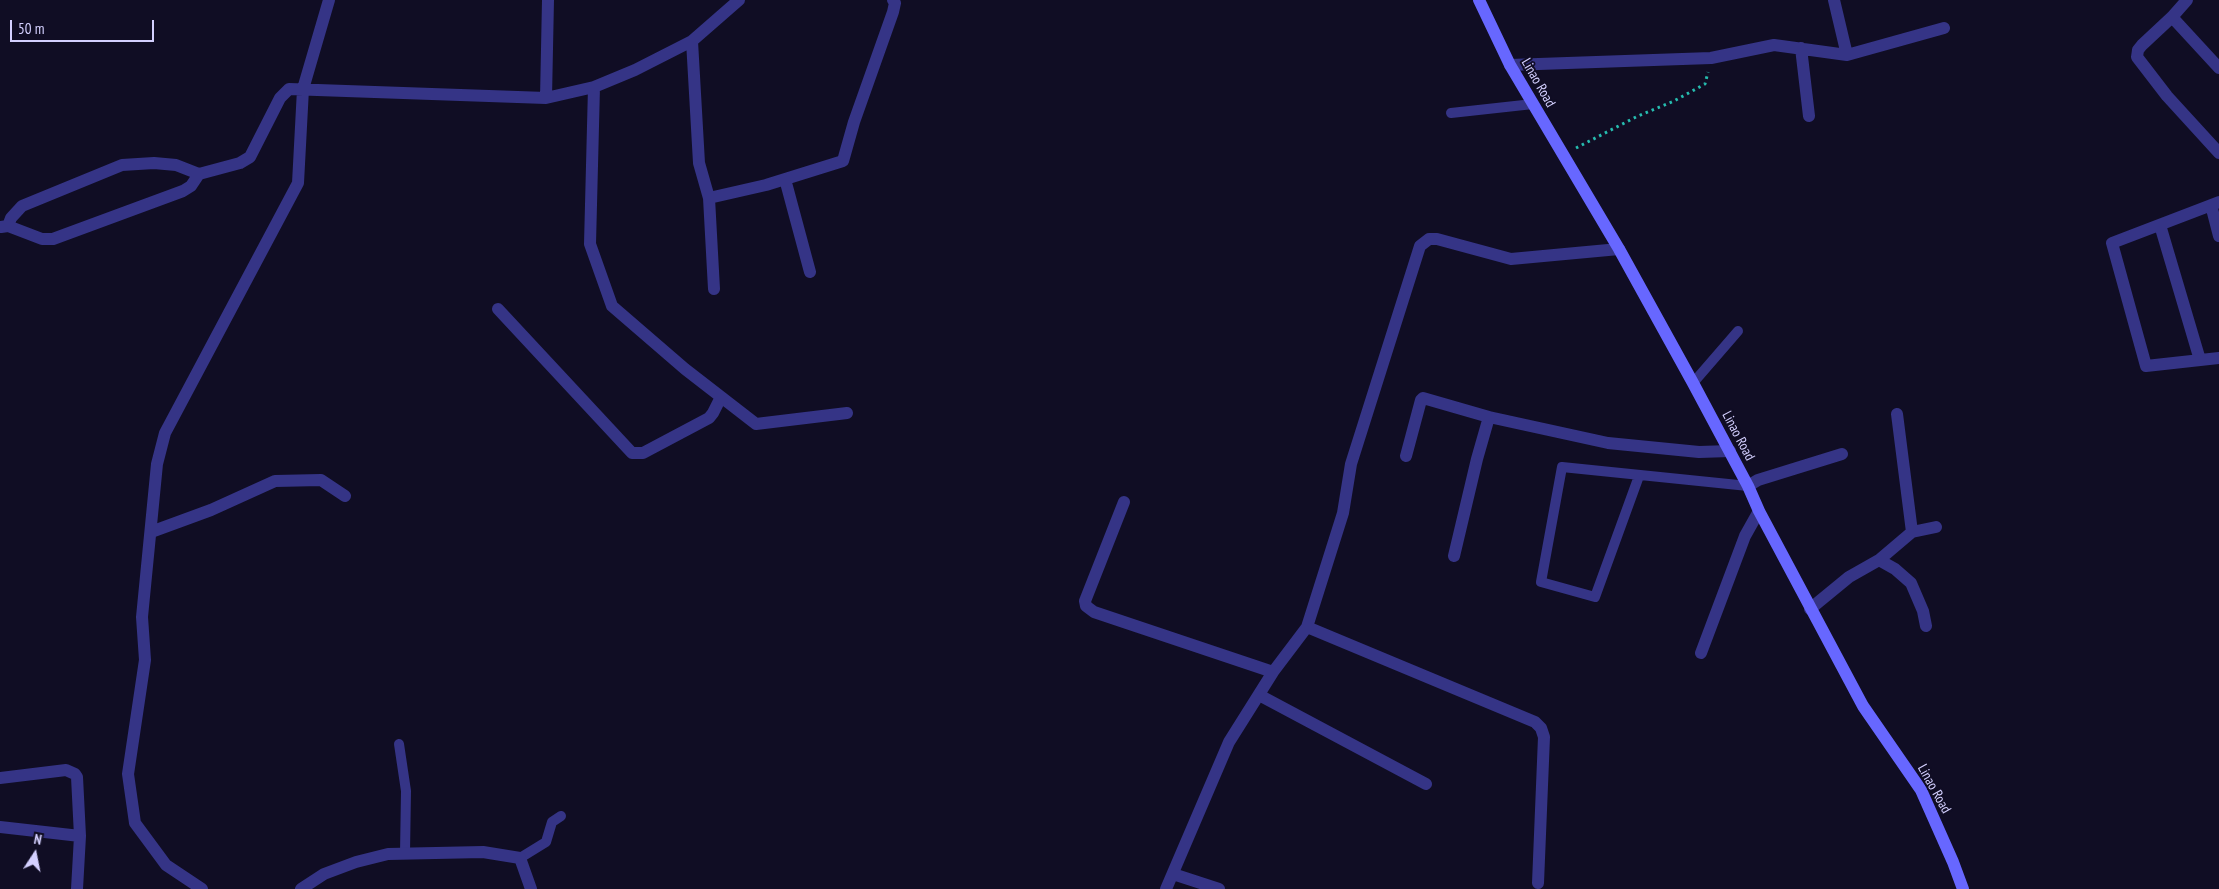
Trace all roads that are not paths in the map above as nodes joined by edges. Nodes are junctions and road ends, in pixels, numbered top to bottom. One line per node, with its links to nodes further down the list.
1 (329, 0): 16 (street)
2 (548, 0): 17 (street)
3 (739, 0): 10 (street)
4 (1479, 0): 13 (street, Linao Road)
5 (1834, 0): 12 (street)
6 (2187, 0): 8 (street)
7 (895, 1): 23 (street)
8 (2172, 17): 14 (street); 21 (street)
9 (1944, 28): 12 (street)
10 (692, 41): 15 (street); 24 (street)
11 (1801, 48): 12 (street); 13 (street); 20 (street)
12 (1847, 55)
13 (1510, 64): 18 (street, Linao Road)
14 (2219, 68)
15 (594, 87): 17 (street); 37 (street)
16 (303, 89): 17 (street); 22 (street); 50 (street)
17 (546, 98)
18 (1533, 104): 19 (lane); 29 (street, Linao Road)
19 (1452, 113)
20 (1809, 116)
21 (2219, 153)
22 (199, 174): 27 (street); 27 (street)
23 (785, 178): 24 (street); 30 (street)
24 (709, 198): 31 (street)
25 (2215, 203): 26 (street); 28 (street)
26 (2160, 226): 35 (street); 35 (street)
27 (4, 227)
28 (2219, 236)
29 (1619, 249): 36 (street, Linao Road); 56 (street)
30 (810, 272)
31 (714, 289)
32 (498, 310): 37 (street)
33 (1738, 331): 36 (lane)
34 (2219, 358): 35 (street)
35 (2200, 360)
36 (1693, 382): 41 (street, Linao Road)
37 (720, 397): 38 (street)
38 (847, 413)
39 (1897, 414): 51 (street)
40 (1489, 417): 41 (street); 43 (street); 52 (street)
41 (1730, 451): 45 (street, Linao Road)
42 (1842, 454): 45 (street)
43 (1406, 456)
44 (1639, 476): 44 (lane); 45 (lane)
45 (1748, 486): 48 (street, Linao Road)
46 (345, 496): 50 (street)
47 (1124, 502): 58 (street)
48 (1759, 512): 54 (street, Linao Road); 57 (street)
49 (1936, 526): 51 (street)
50 (151, 532): 71 (street)
51 (1912, 532): 53 (street)
52 (1454, 556)
53 (1879, 560): 54 (street); 55 (street)
54 (1810, 609): 76 (street, Linao Road)
55 (1926, 626)
56 (1307, 627): 58 (street); 69 (street)
57 (1701, 653)
58 (1273, 672): 59 (street)
59 (1259, 695): 62 (street); 68 (street)
60 (398, 744): 66 (lane)
61 (0, 778): 65 (street)
62 (1426, 784)
63 (562, 816): 67 (lane)
64 (0, 827): 65 (street)
65 (80, 836): 70 (street)
66 (405, 852): 67 (street); 72 (street)
67 (520, 858): 73 (street)
68 (1172, 874): 74 (street); 75 (street)
69 (1538, 883)
70 (77, 889)
71 (202, 889)
72 (301, 889)
73 (531, 889)
74 (1166, 889)
75 (1219, 889)
76 (1963, 889)

